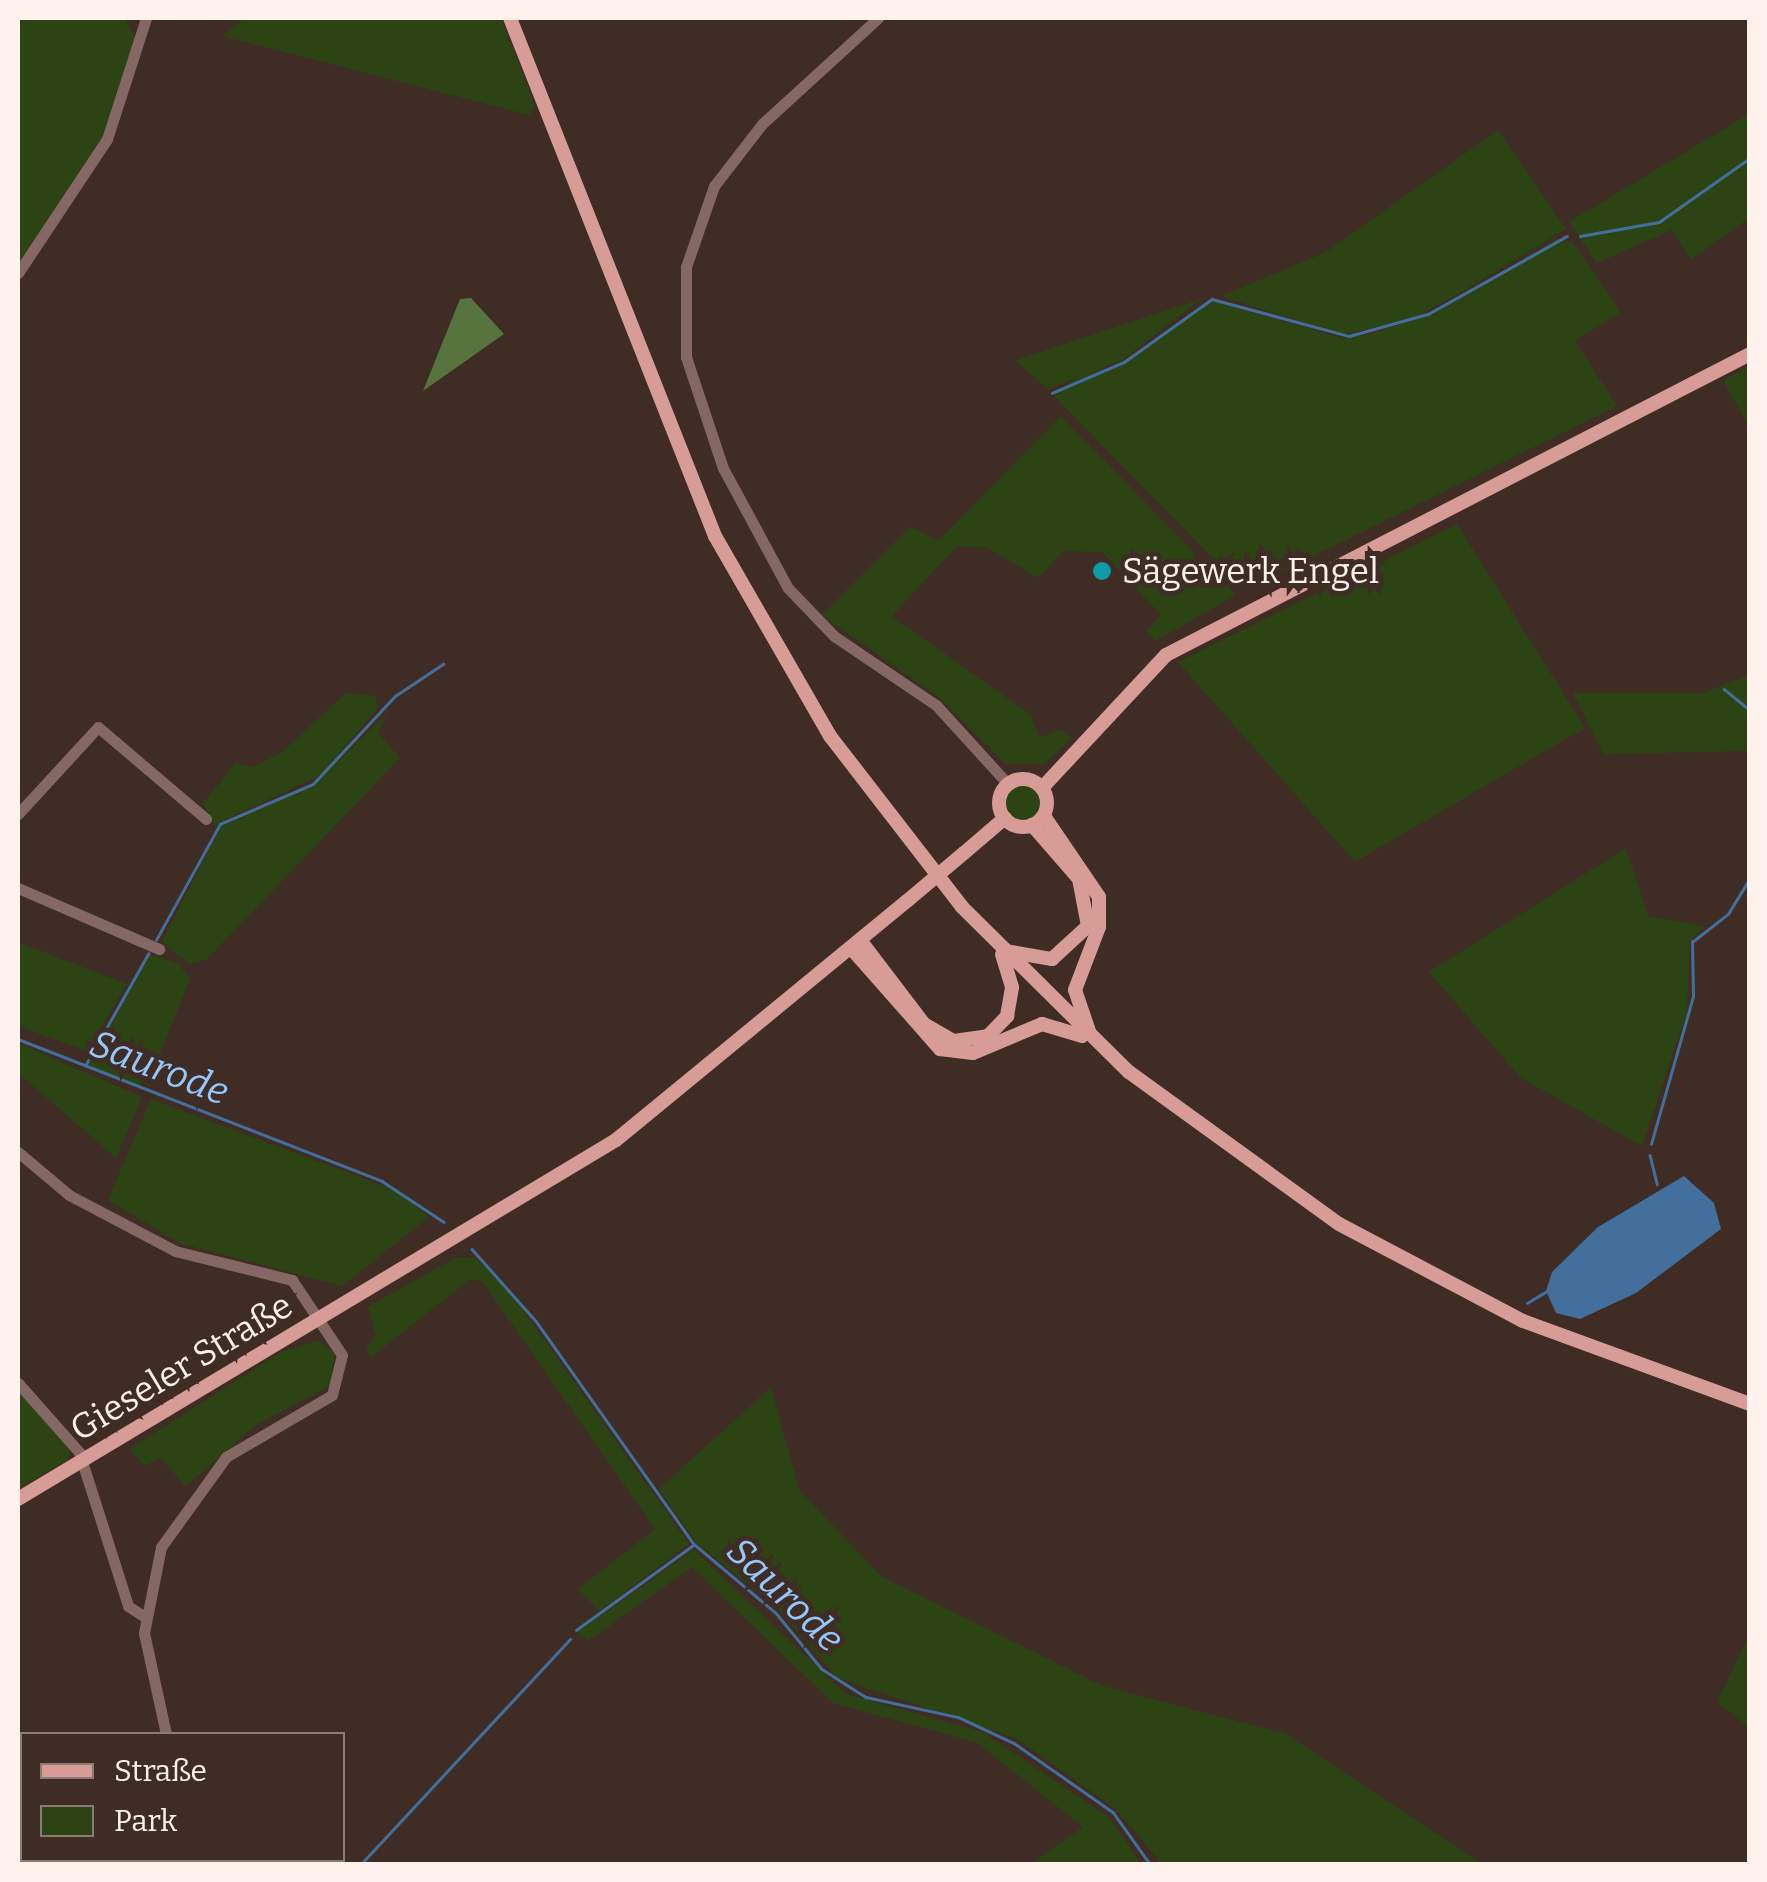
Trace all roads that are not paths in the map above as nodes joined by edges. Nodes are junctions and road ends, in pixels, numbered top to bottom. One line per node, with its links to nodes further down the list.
1 (146, 18): 4 (street)
2 (510, 18): 15 (main road)
3 (878, 18): 6 (street)
4 (18, 273)
5 (1750, 354): 7 (main road)
6 (1008, 784): 7 (main road); 9 (main road)
7 (1042, 788): 11 (main road)
8 (18, 814): 10 (street)
9 (1004, 818): 11 (main road); 13 (main road, Gieseler Straße, bridge)
10 (206, 820)
11 (1038, 821): 15 (main road); 18 (main road)
12 (18, 888): 14 (street)
13 (856, 944): 15 (main road); 16 (main road, Gieseler Straße); 17 (main road)
14 (160, 949)
15 (1000, 949): 18 (main road)
16 (817, 976): 17 (main road); 20 (main road, Gieseler Straße)
17 (868, 976): 18 (main road)
18 (1092, 1040): 22 (main road)
19 (18, 1152): 20 (street)
20 (323, 1318): 23 (main road, Gieseler Straße); 25 (street)
21 (18, 1382): 23 (street)
22 (1750, 1404)
23 (82, 1460): 24 (main road, Gieseler Straße); 25 (street)
24 (18, 1499)
25 (144, 1617): 26 (street)
26 (166, 1732)

